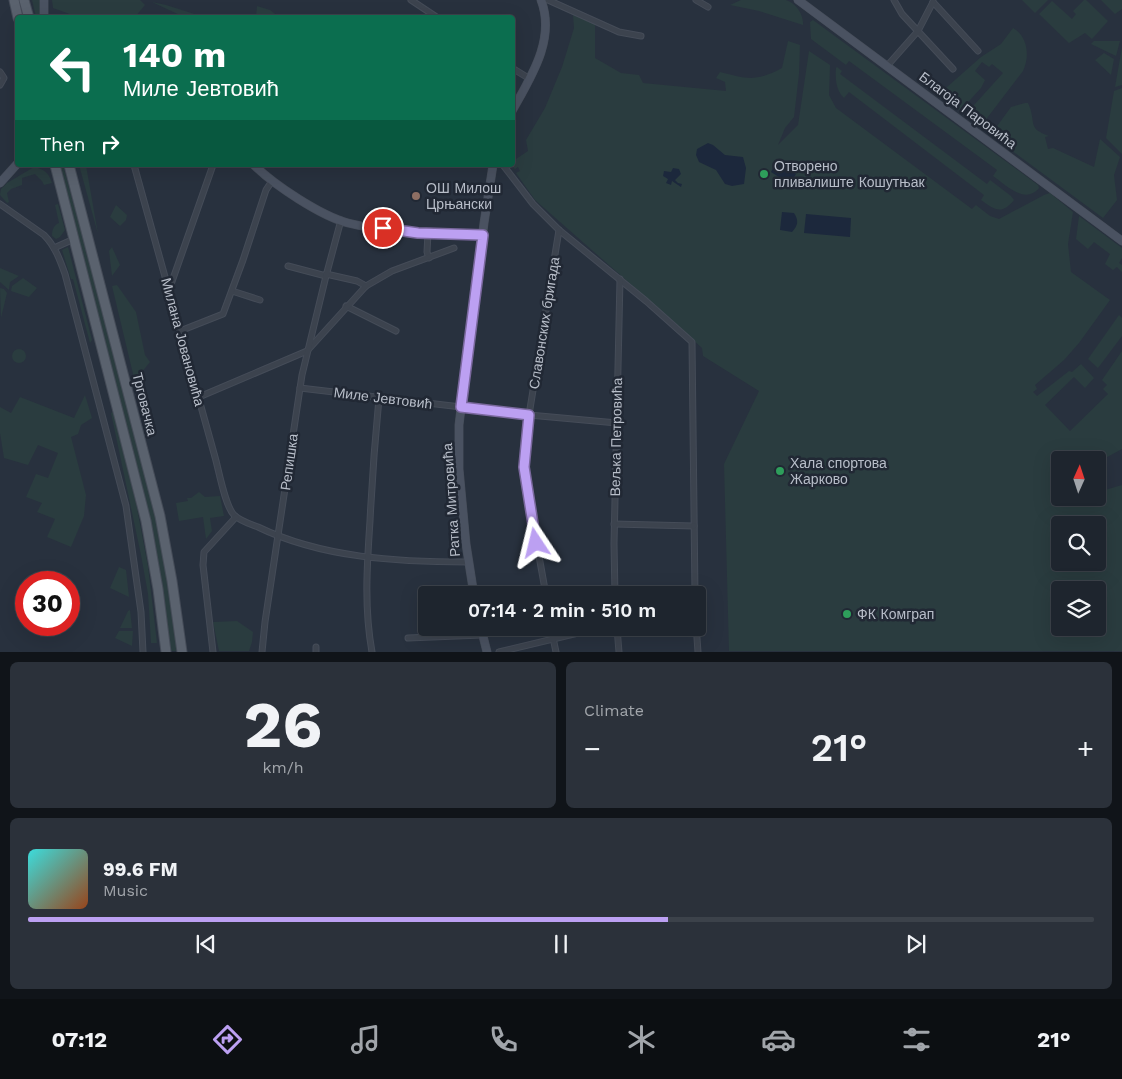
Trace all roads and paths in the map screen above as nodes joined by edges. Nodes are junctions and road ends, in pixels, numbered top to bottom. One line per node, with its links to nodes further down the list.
1 (14, 0): 12 (main road)
2 (24, 0): 13 (main road)
3 (412, 0): 16 (street)
4 (541, 0): 24 (street)
5 (548, 0): 18 (street)
6 (696, 0): 11 (street)
7 (798, 0): 20 (street, Благоја Паровића)
8 (894, 0): 17 (street, Благоја Паровића)
9 (44, 1): 14 (street); 15 (street)
10 (932, 1): 17 (street); 19 (street)
11 (708, 7)
12 (17, 15)
13 (28, 15)
14 (44, 15)
15 (49, 15)
16 (434, 15)
17 (918, 31): 20 (street); 21 (street, Благоја Паровића)
18 (641, 36)
19 (978, 51)
20 (887, 66): 45 (street, Благоја Паровића)
21 (953, 69)
22 (515, 70): 24 (street)
23 (1, 74): 25 (street)
24 (530, 79): 26 (street)
25 (0, 85)
26 (515, 106)
27 (15, 167): 36 (street)
28 (20, 167): 36 (street)
29 (135, 167): 51 (street, Милана Јовановића)
30 (212, 167): 50 (street)
31 (256, 167): 37 (street)
32 (493, 167): 43 (street, Ратка Митровића)
33 (505, 167): 41 (street)
34 (71, 168): 87 (main road, Трговачка)
35 (56, 169): 44 (main road, Трговачка)
36 (11, 172): 38 (street)
37 (272, 181): 40 (street); 56 (street)
38 (0, 182)
39 (0, 204): 46 (street)
40 (341, 220): 42 (street); 52 (street, Репишка)
41 (559, 230): 53 (street); 66 (street, Славонских бригада)
42 (428, 234): 43 (street); 48 (street)
43 (483, 235): 65 (street, Ратка Митровића)
44 (74, 239): 46 (street); 86 (main road, Трговачка)
45 (1122, 241)
46 (54, 248): 85 (street)
47 (454, 248): 48 (street)
48 (429, 258): 54 (street)
49 (288, 266): 52 (street)
50 (177, 269): 51 (street); 55 (street)
51 (164, 270): 55 (street, Милана Јовановића)
52 (326, 274): 54 (street); 61 (street, Репишка)
53 (620, 279): 67 (street, Вељка Петровића); 70 (street)
54 (366, 286): 58 (street)
55 (169, 290): 59 (street, Милана Јовановића)
56 (232, 291): 57 (street); 59 (street)
57 (260, 300)
58 (346, 306): 60 (street); 61 (street)
59 (180, 331): 63 (street, Милана Јовановића)
60 (396, 331)
61 (307, 351): 62 (street, Репишка); 63 (street)
62 (300, 388): 64 (street, Миле Јевтовић); 71 (street, Репишка)
63 (199, 397): 68 (street, Милана Јовановића)
64 (379, 398): 65 (street, Миле Јевтовић); 72 (street)
65 (461, 407): 66 (street, Миле Јевтовић); 73 (street, Ратка Митровића)
66 (529, 415): 67 (street, Миле Јевтовић); 75 (street, Славонских бригада)
67 (617, 423): 69 (street, Вељка Петровића)
68 (236, 517): 71 (street); 88 (street)
69 (614, 524): 70 (street); 76 (street, Вељка Петровића)
70 (694, 526): 77 (street)
71 (278, 536): 72 (street); 89 (street, Репишка)
72 (367, 557): 73 (street); 90 (street)
73 (468, 562): 74 (street, Ратка Митровића)
74 (472, 586)
75 (544, 586)
76 (615, 586)
77 (695, 586)
78 (429, 636): 83 (street)
79 (483, 636): 91 (street)
80 (562, 636): 84 (street)
81 (618, 636): 94 (street)
82 (697, 636): 95 (street)
83 (408, 638)
84 (553, 638): 92 (street); 93 (street)
85 (143, 652)
86 (166, 652)
87 (182, 652)
88 (213, 652)
89 (262, 652)
90 (372, 652)
91 (487, 652)
92 (499, 652)
93 (556, 652)
94 (619, 652)
95 (698, 652)

